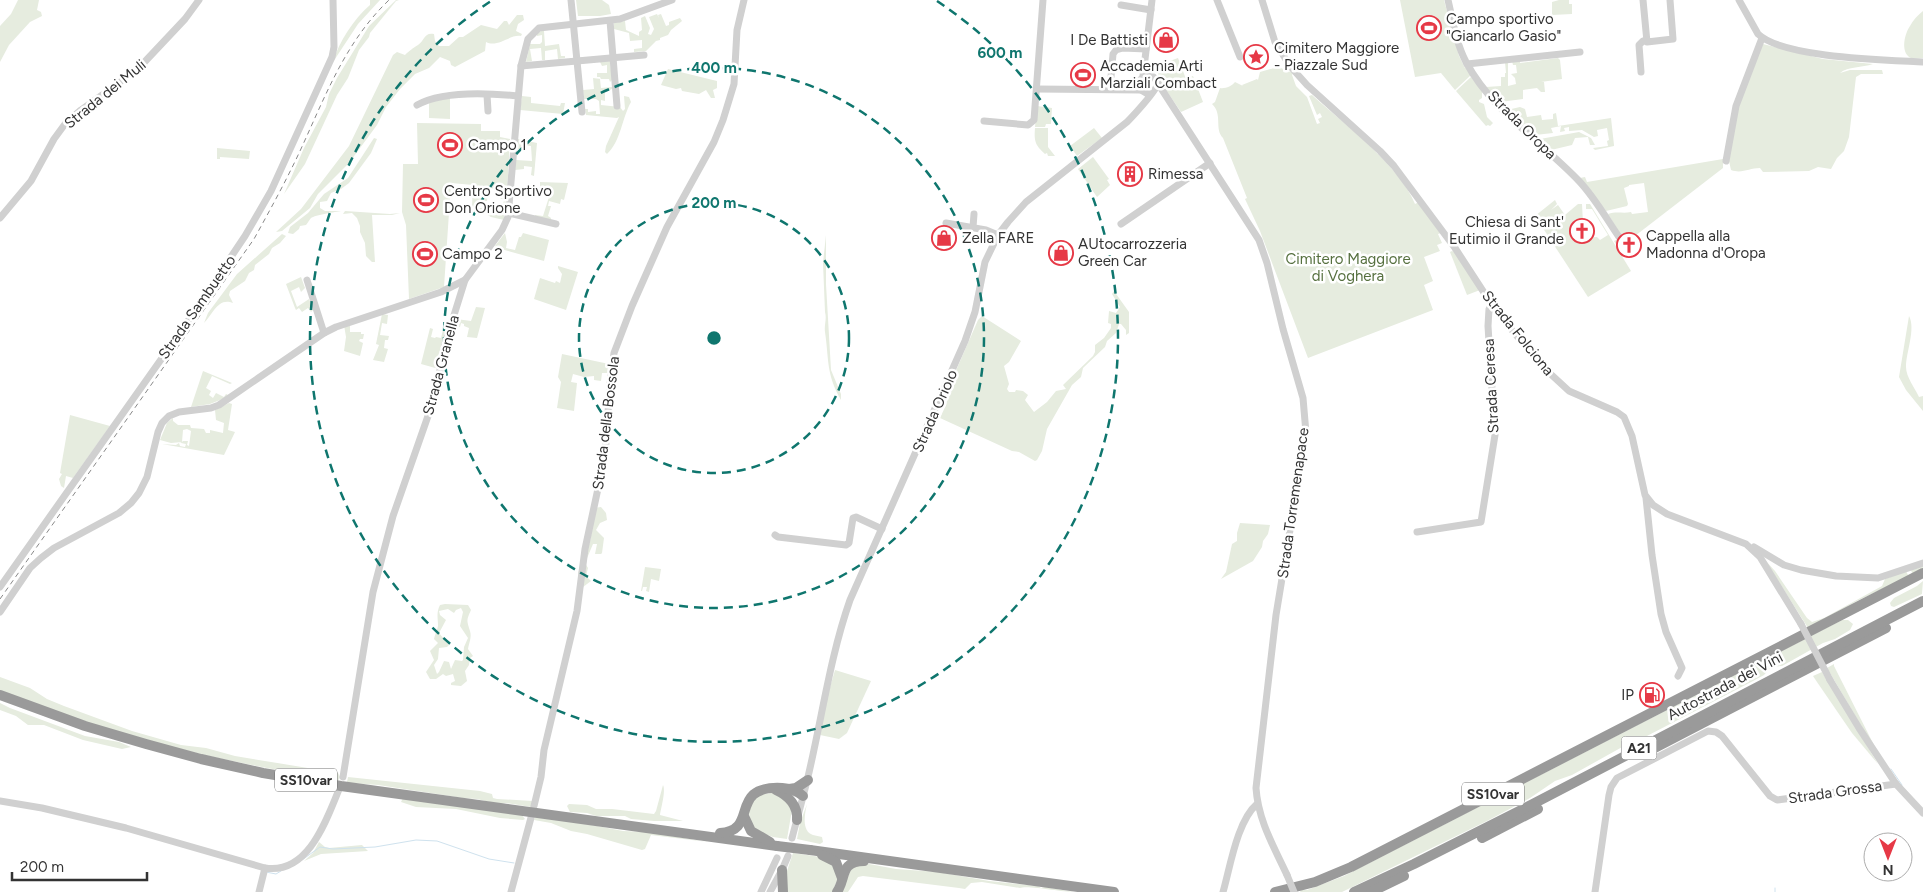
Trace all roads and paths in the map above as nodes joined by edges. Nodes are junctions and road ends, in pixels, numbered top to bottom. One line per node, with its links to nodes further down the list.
1 (199, 0): 51 (street, Strada dei Muli)
2 (333, 0): 69 (street, Strada Sambuetto)
3 (571, 0): 17 (street)
4 (672, 0): 16 (street)
5 (744, 0): 97 (street, Strada della Bossola)
6 (1043, 0): 33 (street)
7 (1152, 0): 15 (street)
8 (1217, 0): 24 (street)
9 (1262, 0): 60 (street, Strada Folciona)
10 (1448, 0): 28 (street, Strada Oropa)
11 (1644, 0): 19 (street)
12 (1670, 0): 19 (street)
13 (1739, 0): 18 (street)
14 (1122, 5): 15 (street)
15 (1151, 10): 20 (street)
16 (610, 21): 17 (street); 25 (street)
17 (573, 24): 26 (street); 29 (street, Strada Granella)
18 (1762, 38): 27 (street); 47 (street)
19 (1646, 40): 30 (street)
20 (1146, 41): 21 (street); 31 (street)
21 (1146, 49): 32 (street); 34 (street)
22 (1580, 52): 28 (street)
23 (644, 55): 25 (street)
24 (1240, 57)
25 (613, 58): 26 (street); 42 (street)
26 (577, 61): 29 (street); 45 (street)
27 (1923, 62)
28 (1467, 64): 57 (street, Strada Oropa)
29 (521, 66): 39 (street, Strada Granella)
30 (1642, 72)
31 (1154, 78): 32 (street); 37 (street); 40 (street, Strada Torremenapace)
32 (1141, 79): 35 (street); 36 (street)
33 (1037, 89): 34 (street); 46 (street)
34 (1110, 89): 35 (street)
35 (1126, 89): 36 (street)
36 (1141, 91): 37 (street); 43 (street)
37 (1154, 91): 40 (street, Strada Torremenapace); 43 (street, Strada Oriolo)
38 (487, 95): 39 (street); 41 (street); 44 (street)
39 (518, 96): 49 (street, Strada Granella)
40 (1166, 97): 48 (street, Strada Torremenapace)
41 (417, 106)
42 (616, 106)
43 (1138, 110): 56 (street, Strada Oriolo)
44 (488, 111)
45 (582, 112)
46 (984, 121)
47 (1726, 161)
48 (1210, 163): 54 (street); 82 (street, Strada Torremenapace)
49 (509, 214): 53 (street); 59 (street, Strada Granella)
50 (974, 214): 55 (street)
51 (0, 218)
52 (946, 223): 55 (street)
53 (556, 224)
54 (1122, 224)
55 (973, 228): 56 (street)
56 (998, 235): 63 (street, Strada Oriolo)
57 (1619, 237)
58 (307, 280): 61 (street)
59 (465, 280): 61 (street); 75 (street, Strada Granella)
60 (1492, 306): 62 (street, Strada Folciona); 64 (street, Strada Ceresa)
61 (324, 333): 72 (street)
62 (1646, 495): 66 (street); 73 (street, Strada Folciona)
63 (882, 529): 65 (street); 76 (street, Strada Oriolo)
64 (1418, 532)
65 (776, 535)
66 (1746, 544): 67 (street); 77 (street, bridge)
67 (1923, 563)
68 (1923, 573): 104 (highway, SS10var)
69 (0, 586)
70 (1923, 601): 106 (highway, Autostrada dei Vini / A21)
71 (1923, 608): 107 (highway, Autostrada dei Vini / A21)
72 (0, 612)
73 (1678, 676)
74 (0, 695): 86 (highway, SS10var)
75 (343, 777)
76 (808, 780): 79 (highway); 80 (street, Strada Oriolo)
77 (1896, 784): 83 (street); 108 (street, Strada Grossa)
78 (340, 787): 93 (street)
79 (788, 793): 80 (highway); 84 (highway); 85 (highway)
80 (803, 796): 85 (street, Strada Oriolo)
81 (0, 801): 93 (street)
82 (1257, 804): 103 (street); 105 (street, Strada Torremenapace, bridge)
83 (1923, 813)
84 (744, 816): 86 (highway); 88 (highway)
85 (797, 820): 87 (street, Strada Oriolo)
86 (707, 836): 88 (highway, SS10var)
87 (792, 838)
88 (771, 844): 89 (highway, SS10var, bridge)
89 (810, 850): 92 (highway, SS10var); 95 (highway)
90 (788, 856): 94 (street)
91 (777, 858): 98 (street)
92 (875, 859): 95 (highway); 102 (highway, SS10var)
93 (265, 868): 96 (street)
94 (782, 870): 99 (street); 100 (highway)
95 (842, 879): 101 (highway)
96 (258, 892)
97 (511, 892)
98 (761, 892)
99 (770, 892)
100 (782, 892)
101 (837, 892)
102 (1114, 892)
103 (1223, 892)
104 (1275, 892)
105 (1294, 892)
106 (1354, 892)
107 (1371, 892)
108 (1595, 892)

